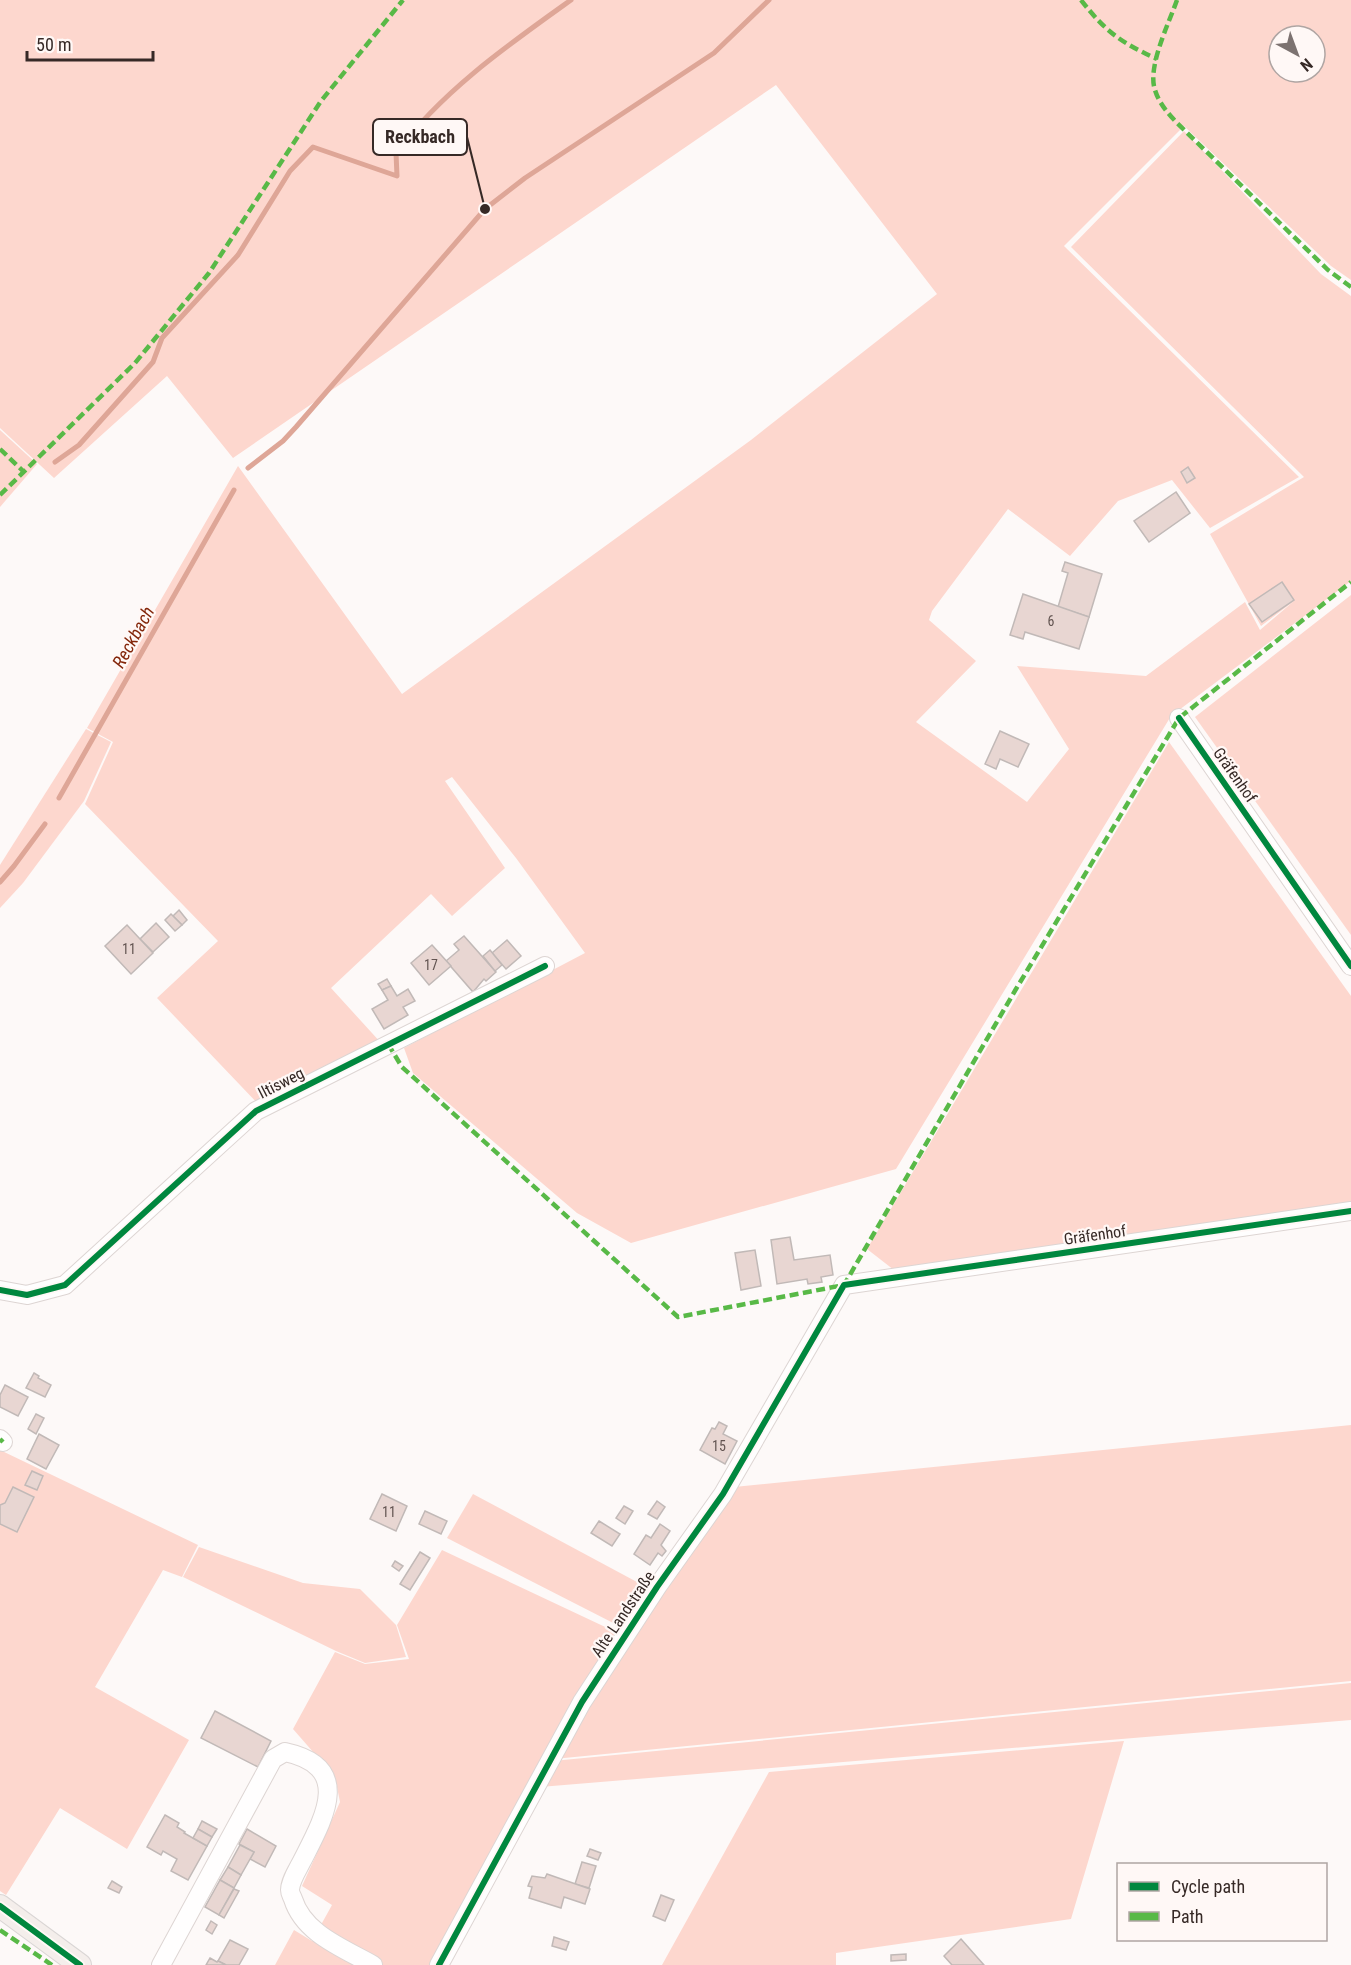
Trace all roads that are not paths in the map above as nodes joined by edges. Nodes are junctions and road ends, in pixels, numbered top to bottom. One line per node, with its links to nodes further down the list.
1 (1179, 718): 3 (street, Gräfenhof)
2 (544, 966): 6 (street, Iltisweg)
3 (1351, 966)
4 (1351, 1211): 5 (street, Gräfenhof)
5 (843, 1285): 11 (street, Alte Landstraße)
6 (0, 1290)
7 (0, 1906): 8 (main road)
8 (80, 1965)
9 (161, 1965): 10 (street)
10 (373, 1965)
11 (439, 1965)

